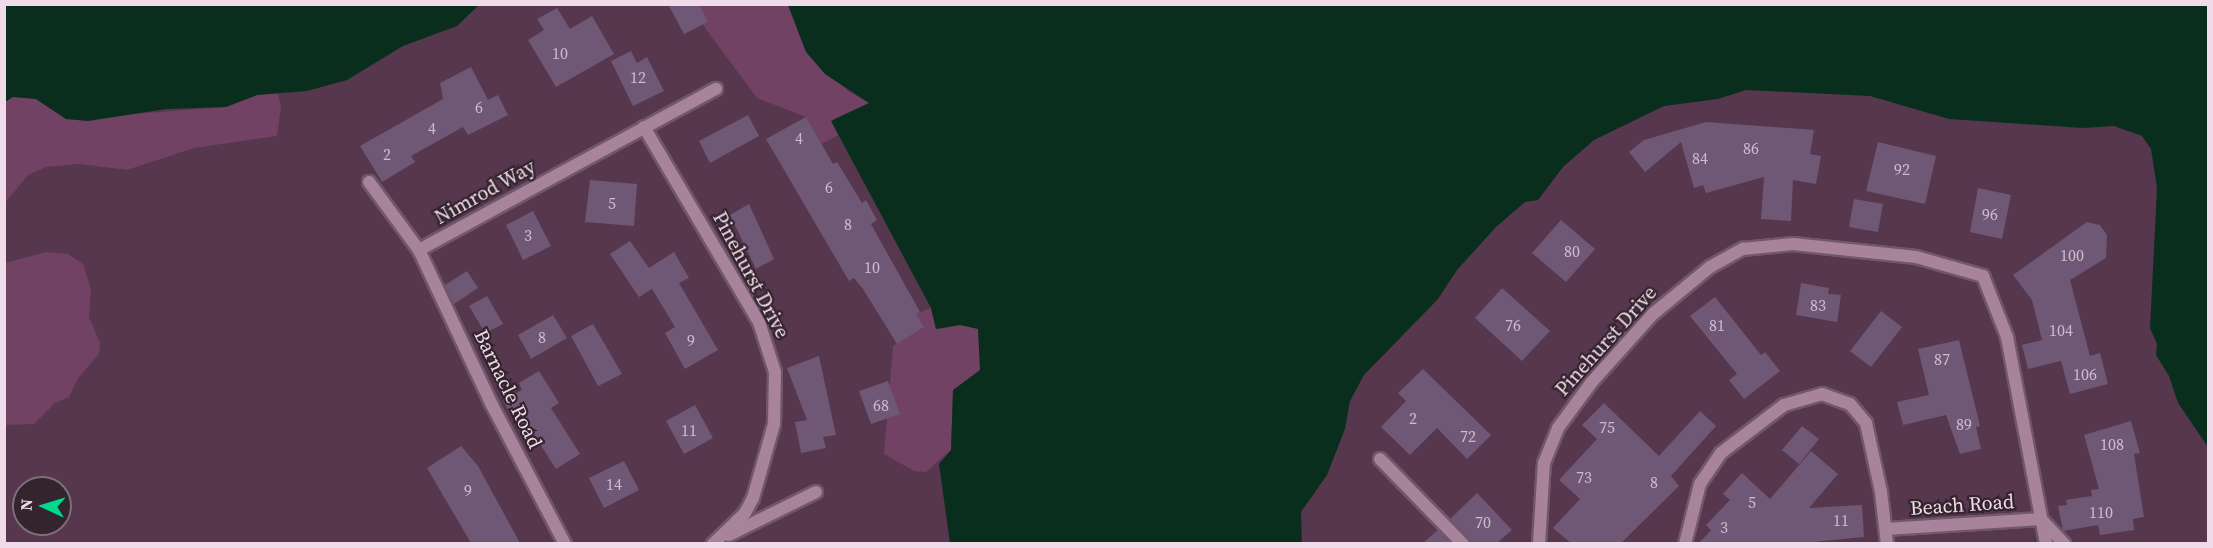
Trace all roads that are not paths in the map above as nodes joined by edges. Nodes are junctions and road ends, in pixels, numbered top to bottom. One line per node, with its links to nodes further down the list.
1 (716, 88): 2 (street, Nimrod Way)
2 (644, 127): 4 (street, Nimrod Way); 9 (street, Pinehurst Drive)
3 (369, 182): 4 (street)
4 (419, 250): 10 (street, Barnacle Road)
5 (1380, 459): 11 (street)
6 (816, 492): 9 (street)
7 (2041, 519): 8 (street, Beach Road); 12 (street, Pinehurst Drive); 15 (street, Pinehurst Drive); 16 (street)
8 (1886, 529): 13 (street); 14 (street)
9 (717, 541)
10 (565, 543)
11 (1463, 543)
12 (1539, 543)
13 (1685, 543)
14 (1887, 543)
15 (2046, 543)
16 (2064, 543)

